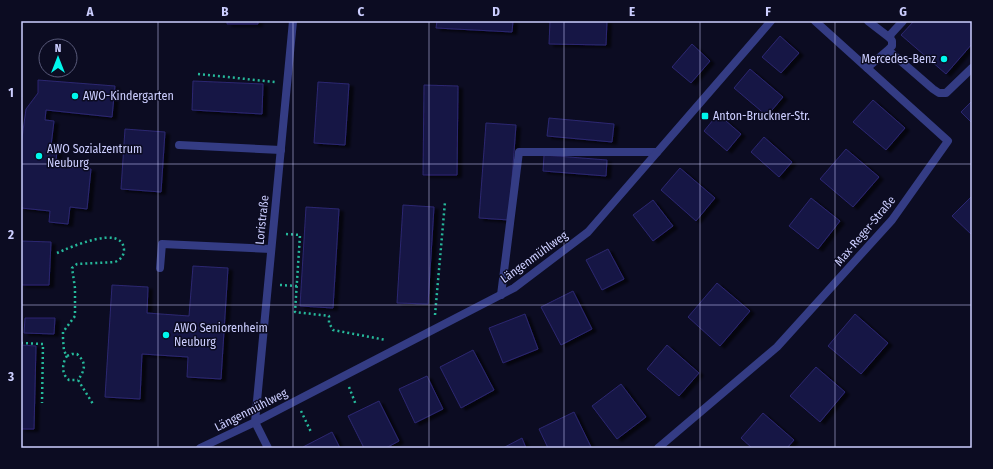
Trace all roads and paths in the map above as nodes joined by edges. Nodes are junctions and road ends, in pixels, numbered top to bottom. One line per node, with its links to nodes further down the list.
1 (294, 21): 12 (street, Loristraße)
2 (759, 21): 6 (street)
3 (815, 21): 9 (street, Max-Reger-Straße)
4 (868, 21): 7 (street)
5 (903, 21): 7 (street)
6 (769, 24): 15 (street, Längenmühlweg)
7 (890, 38): 8 (street)
8 (888, 50): 9 (street); 10 (street)
9 (867, 68): 38 (street, Max-Reger-Straße)
10 (972, 68)
11 (198, 74): 12 (path)
12 (287, 84): 14 (street, Loristraße)
13 (179, 144): 14 (street)
14 (281, 150): 17 (street, Loristraße)
15 (657, 152): 23 (street, Längenmühlweg); 23 (street)
16 (445, 202): 24 (path)
17 (273, 232): 18 (street, Loristraße); 22 (path)
18 (271, 249): 20 (street); 21 (street, Loristraße)
19 (58, 253): 27 (path)
20 (160, 268)
21 (268, 284): 22 (path); 34 (street, Loristraße)
22 (297, 286): 26 (path)
23 (501, 295): 24 (street, Längenmühlweg)
24 (434, 329): 26 (street, Längenmühlweg)
25 (21, 343): 31 (path)
26 (406, 343): 28 (street, Längenmühlweg)
27 (67, 356): 29 (path); 29 (path)
28 (344, 375): 30 (street, Längenmühlweg); 33 (path)
29 (78, 380): 32 (path)
30 (296, 400): 34 (street, Längenmühlweg); 35 (path)
31 (42, 403)
32 (93, 404)
33 (356, 405)
34 (255, 422): 36 (street, Längenmühlweg); 37 (street)
35 (311, 432)
36 (200, 448)
37 (268, 448)
38 (658, 448)

